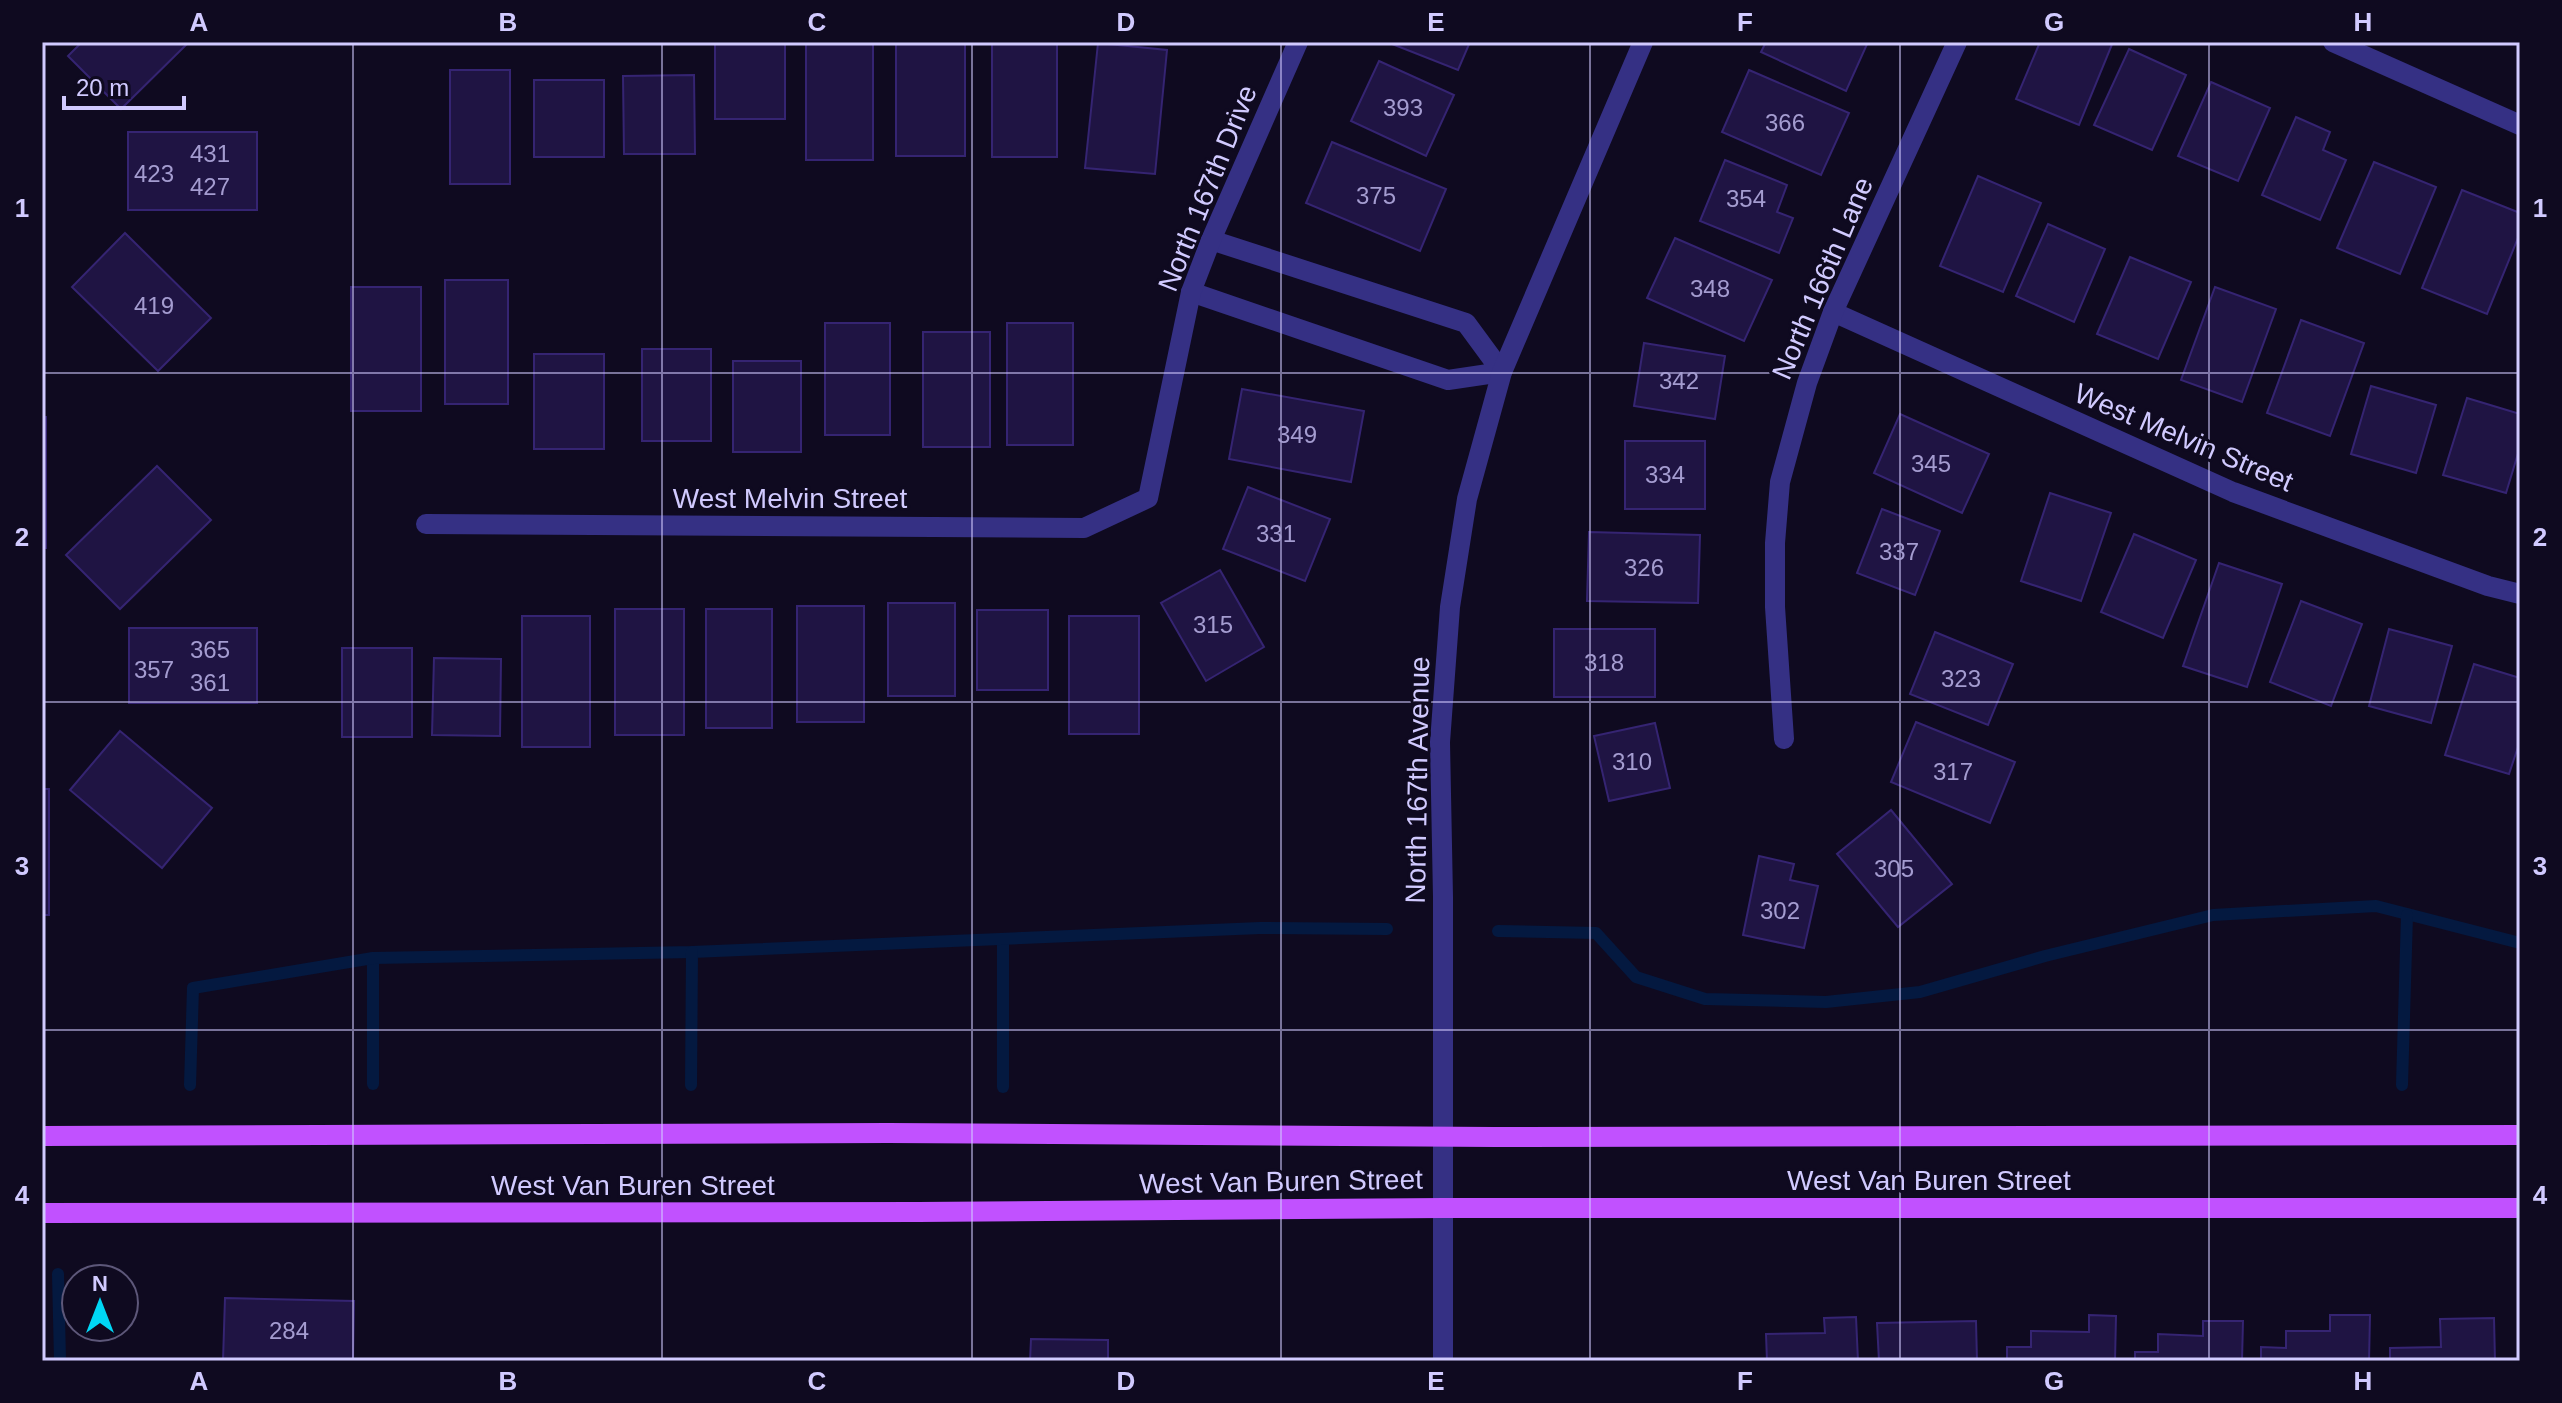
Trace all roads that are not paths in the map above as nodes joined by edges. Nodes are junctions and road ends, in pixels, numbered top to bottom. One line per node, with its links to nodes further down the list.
1 (1298, 42): 6 (street, North 167th Drive)
2 (1643, 42): 9 (street, North 167th Avenue)
3 (1957, 42): 8 (street, North 166th Lane)
4 (2333, 42): 5 (street)
5 (2520, 125)
6 (1211, 240): 7 (street, North 167th Drive); 9 (street)
7 (1191, 292): 9 (street); 10 (street, North 167th Drive)
8 (1833, 312): 12 (street, West Melvin Street); 13 (street, North 166th Lane)
9 (1502, 372): 16 (street, North 167th Avenue)
10 (1148, 498): 11 (street, West Melvin Street)
11 (426, 524)
12 (2520, 594)
13 (1784, 739)
14 (2520, 1135): 16 (main road, West Van Buren Street)
15 (42, 1136): 16 (main road, West Van Buren Street)
16 (1443, 1137): 17 (street, North 167th Avenue)
17 (1443, 1208): 18 (main road, West Van Buren Street); 19 (main road, West Van Buren Street); 20 (street, North 167th Avenue)
18 (2520, 1208)
19 (42, 1213)
20 (1443, 1361)

